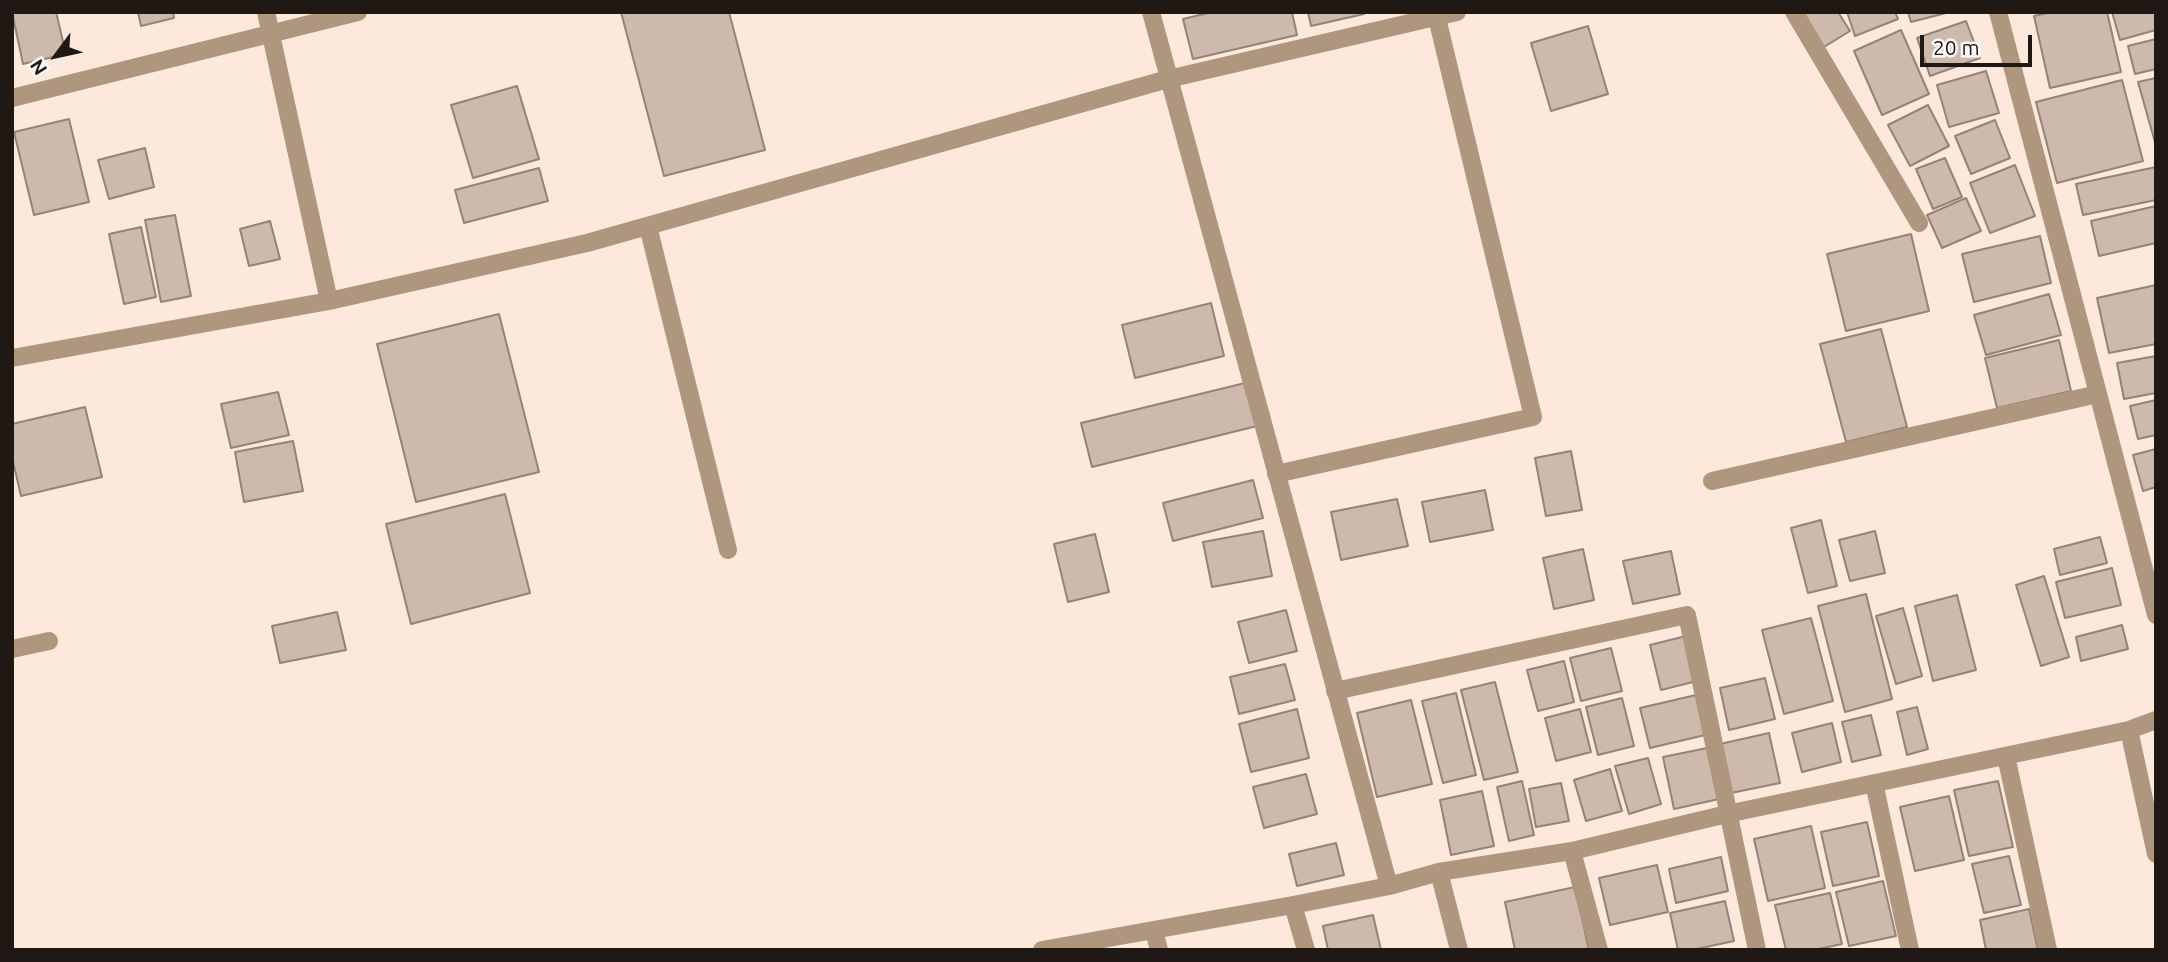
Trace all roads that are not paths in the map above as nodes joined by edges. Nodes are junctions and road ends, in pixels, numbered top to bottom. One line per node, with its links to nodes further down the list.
1 (266, 12): 8 (street)
2 (358, 12): 8 (street)
3 (1151, 12): 9 (street)
4 (1457, 12): 7 (street)
5 (1794, 12): 11 (street)
6 (1998, 12): 15 (street)
7 (1437, 18): 9 (street); 16 (street)
8 (271, 36): 10 (street); 13 (street)
9 (1168, 79): 12 (street); 16 (street)
10 (12, 98)
11 (1919, 222)
12 (648, 226): 13 (street); 18 (street)
13 (329, 301): 14 (street)
14 (12, 359)
15 (2098, 394): 17 (street); 19 (street)
16 (1276, 474): 22 (street)
17 (1712, 481)
18 (728, 550)
19 (2156, 615)
20 (48, 641): 21 (street)
21 (12, 649)
22 (1335, 691): 27 (street); 31 (street)
23 (2156, 720): 24 (street)
24 (2129, 730): 25 (street); 29 (street)
25 (2006, 756): 26 (street); 41 (street)
26 (1874, 783): 27 (street); 40 (street)
27 (1727, 814): 28 (street); 39 (street)
28 (1572, 851): 30 (street); 38 (street)
29 (2156, 854)
30 (1439, 872): 31 (street); 37 (street)
31 (1389, 886): 32 (street)
32 (1293, 905): 33 (street); 36 (street)
33 (1154, 930): 34 (street); 35 (street)
34 (1042, 950)
35 (1160, 950)
36 (1306, 950)
37 (1459, 950)
38 (1599, 950)
39 (1757, 950)
40 (1910, 950)
41 (2048, 950)

